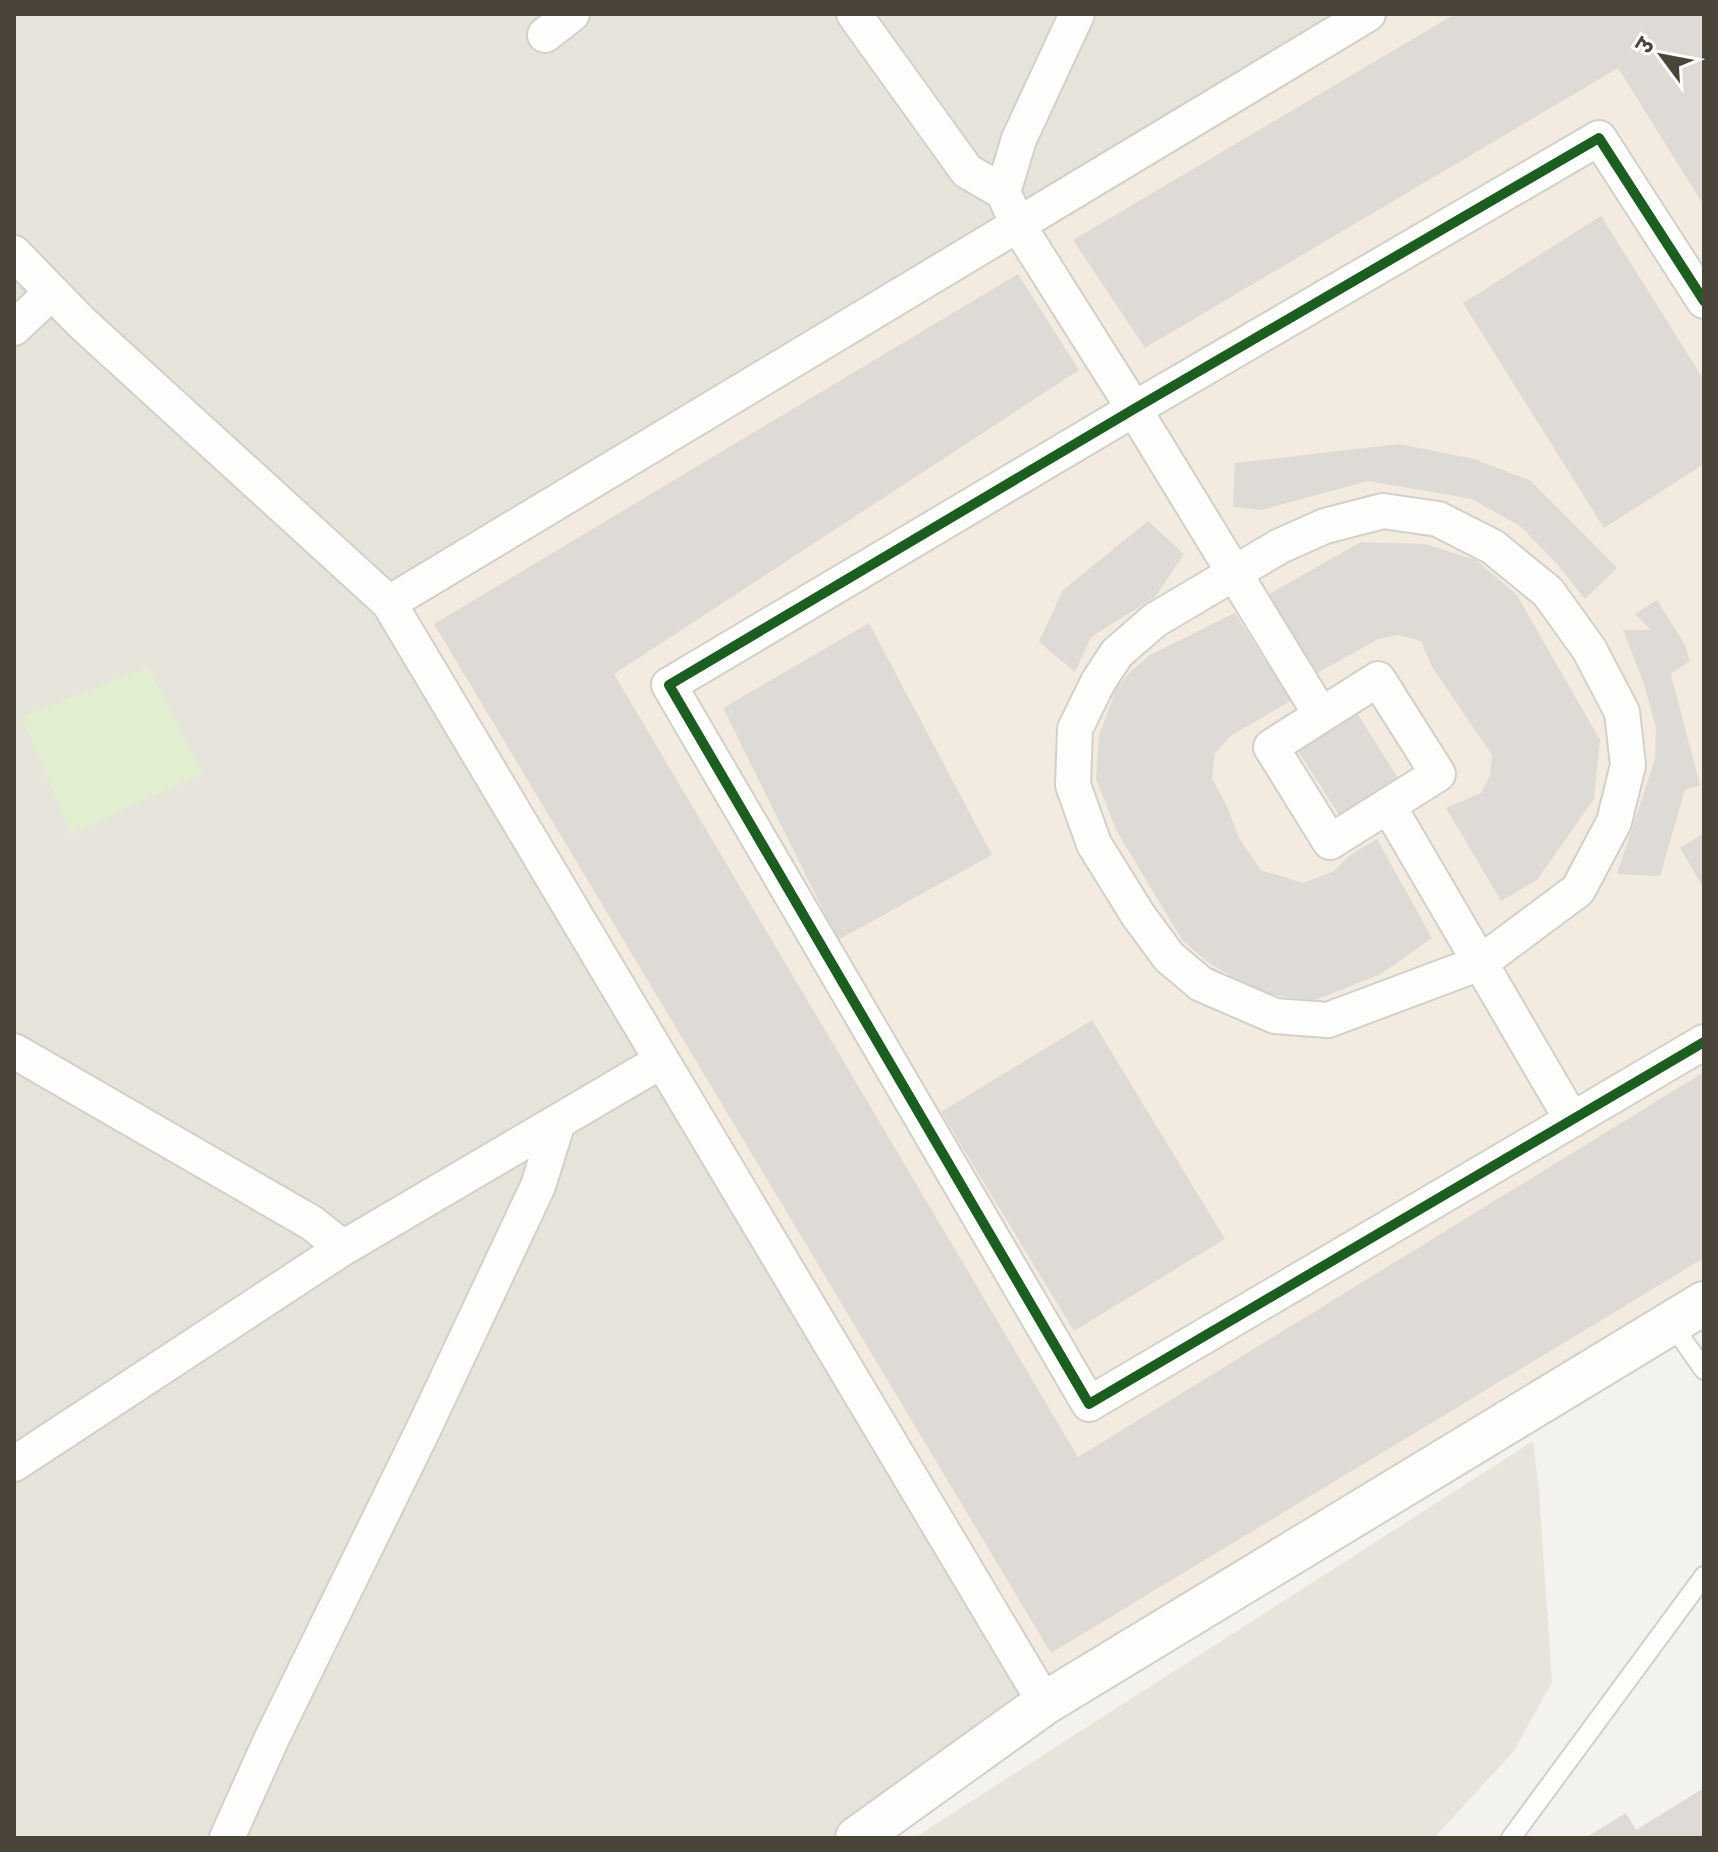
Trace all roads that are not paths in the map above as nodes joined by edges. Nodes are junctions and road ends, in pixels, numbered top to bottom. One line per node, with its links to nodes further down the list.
1 (572, 14): 5 (street)
2 (854, 14): 6 (street)
3 (1077, 14): 6 (street)
4 (1368, 14): 7 (street)
5 (545, 35)
6 (1003, 192): 7 (street)
7 (1018, 225): 12 (street); 14 (street)
8 (14, 253): 9 (street)
9 (52, 292): 11 (street); 14 (street)
10 (1704, 301): 12 (street)
11 (14, 328)
12 (1134, 409): 13 (street); 21 (street)
13 (1235, 574): 15 (street); 17 (street); 17 (street)
14 (389, 603): 20 (street)
15 (1321, 715): 16 (street); 16 (street)
16 (1388, 805): 17 (street)
17 (1480, 963): 21 (street)
18 (1704, 1042): 21 (street)
19 (14, 1051): 23 (street)
20 (661, 1061): 22 (street); 28 (street)
21 (1572, 1120)
22 (558, 1122): 23 (street); 29 (street)
23 (343, 1248): 26 (street)
24 (1687, 1313): 25 (lane); 28 (street)
25 (1704, 1370)
26 (14, 1464)
27 (1704, 1576): 31 (lane)
28 (1045, 1703): 30 (street)
29 (227, 1838)
30 (857, 1838)
31 (1511, 1838)

